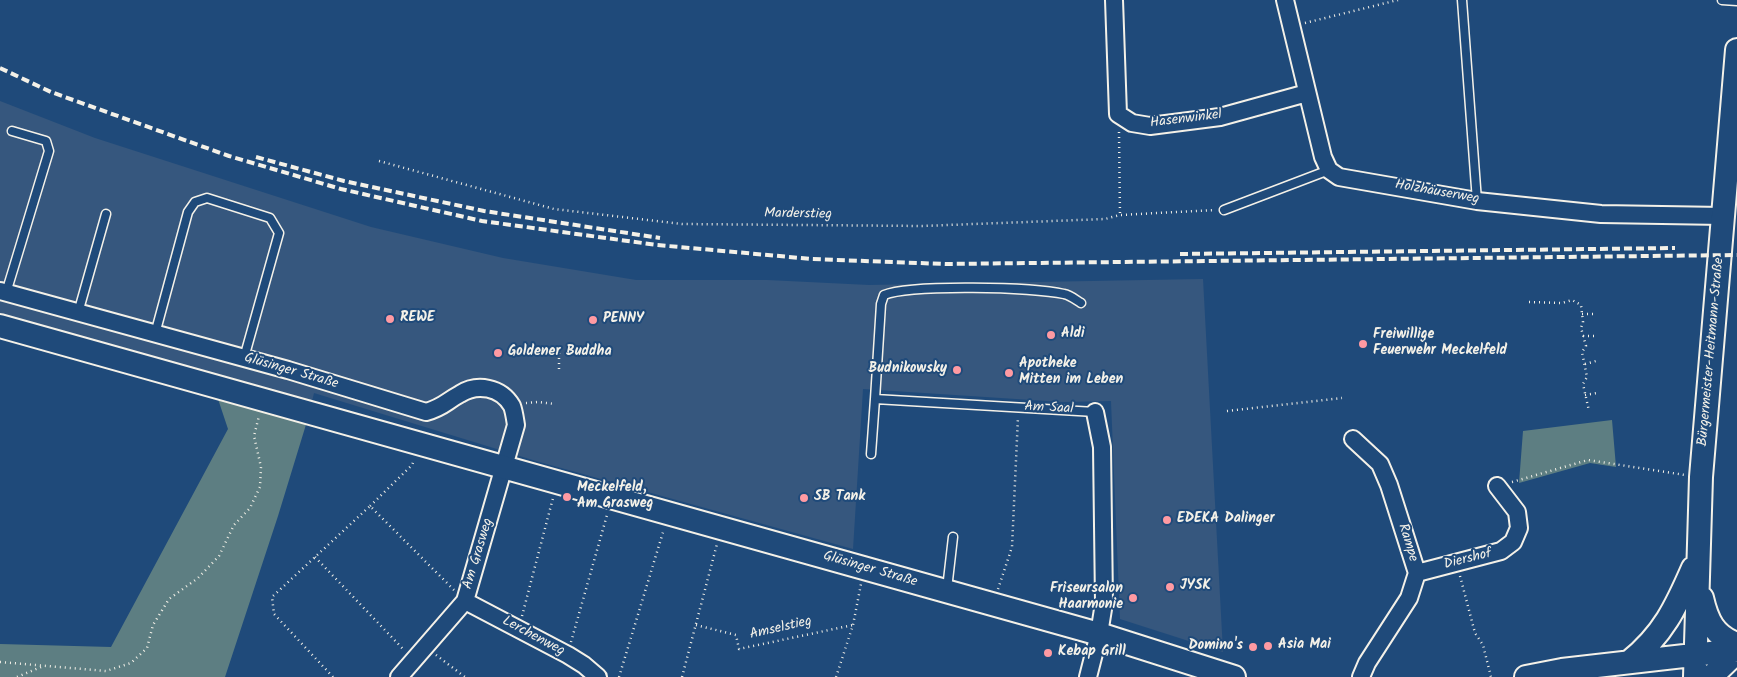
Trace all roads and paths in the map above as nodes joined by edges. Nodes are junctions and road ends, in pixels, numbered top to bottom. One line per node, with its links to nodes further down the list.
1 (1114, 0): 10 (street)
2 (1285, 0): 7 (street)
3 (1398, 0): 7 (path)
4 (1462, 0): 14 (lane)
5 (1722, 0): 6 (lane)
6 (1737, 1)
7 (1291, 27): 9 (street)
8 (1737, 50): 18 (main road, Bürgermeister-Heitmann-Straße)
9 (1307, 92): 10 (street, Hasenwinkel); 13 (street)
10 (1118, 114): 17 (path)
11 (12, 131): 19 (lane)
12 (379, 161): 17 (path, Marderstieg)
13 (1329, 170): 14 (street, Holzhäuserweg); 15 (lane)
14 (1477, 200): 18 (street, Holzhäuserweg)
15 (1224, 210): 17 (path, Marderstieg)
16 (106, 214): 22 (lane)
17 (1120, 216)
18 (1723, 216): 49 (main road, Bürgermeister-Heitmann-Straße)
19 (3, 292): 22 (street, Glüsinger Straße)
20 (1529, 302): 23 (path)
21 (1081, 303): 38 (lane)
22 (78, 313): 26 (street, Glüsinger Straße)
23 (1582, 314): 24 (path); 27 (path)
24 (1595, 314)
25 (0, 326): 37 (main road, Glüsinger Straße)
26 (155, 334): 30 (street, Glüsinger Straße); 30 (lane)
27 (1583, 336): 28 (path); 32 (path)
28 (1596, 336)
29 (559, 353): 33 (path)
30 (244, 358): 40 (street, Glüsinger Straße)
31 (1596, 361): 32 (path)
32 (1584, 364): 35 (path)
33 (559, 370)
34 (1597, 393): 35 (path)
35 (1585, 395): 43 (path)
36 (1342, 398): 42 (path)
37 (263, 399): 46 (main road, Glüsinger Straße); 77 (path)
38 (875, 399): 41 (lane, Am Saal); 47 (lane)
39 (555, 404): 40 (path)
40 (512, 406): 48 (street)
41 (1018, 408): 44 (lane, Am Saal); 64 (path)
42 (1227, 411)
43 (1589, 411)
44 (1095, 412): 68 (street, Am Saal)
45 (1353, 439): 61 (street, Rampe)
46 (420, 443): 48 (main road, Glüsinger Straße); 53 (path)
47 (871, 454)
48 (505, 467): 50 (main road, Glüsinger Straße); 63 (street, Am Grasweg)
49 (1701, 477): 51 (path); 60 (main road, Bürgermeister-Heitmann-Straße)
50 (558, 481): 52 (main road, Glüsinger Straße); 67 (path)
51 (1497, 486): 58 (street, Diershof)
52 (612, 497): 54 (main road, Glüsinger Straße); 73 (path)
53 (370, 506): 57 (path); 63 (path)
54 (669, 513): 55 (main road, Glüsinger Straße); 83 (path)
55 (722, 528): 59 (main road, Glüsinger Straße); 65 (path)
56 (953, 537): 62 (lane)
57 (315, 557): 74 (path); 79 (path)
58 (1457, 562): 61 (street, Diershof); 89 (path)
59 (864, 568): 62 (main road, Glüsinger Straße); 66 (path)
60 (1697, 569): 69 (main road); 72 (main road, Bürgermeister-Heitmann-Straße); 76 (main road)
61 (1417, 573): 88 (street, Rampe)
62 (946, 591): 64 (main road, Glüsinger Straße)
63 (465, 601): 67 (street, Lerchenweg); 70 (street, Am Grasweg)
64 (992, 604): 68 (main road, Glüsinger Straße)
65 (696, 625): 66 (path, Amselstieg); 84 (path)
66 (853, 625): 85 (path)
67 (518, 630): 73 (street, Lerchenweg)
68 (1099, 634): 86 (street, Am Saal); 87 (main road, Glüsinger Straße)
69 (1737, 644)
70 (425, 647): 74 (street, Am Grasweg); 81 (path)
71 (1737, 651): 72 (main road); 93 (main road)
72 (1695, 655): 76 (main road); 92 (main road, Bürgermeister-Heitmann-Straße)
73 (568, 656): 82 (street, Lerchenweg)
74 (414, 661): 80 (street, Am Grasweg)
75 (0, 662): 77 (path)
76 (1620, 663): 90 (main road); 91 (main road)
77 (43, 666): 78 (path)
78 (17, 677)
79 (333, 677)
80 (399, 677)
81 (464, 677)
82 (598, 677)
83 (620, 677)
84 (682, 677)
85 (836, 677)
86 (1088, 677)
87 (1234, 677)
88 (1361, 677)
89 (1491, 677)
90 (1526, 677)
91 (1648, 677)
92 (1695, 677)
93 (1711, 677)

